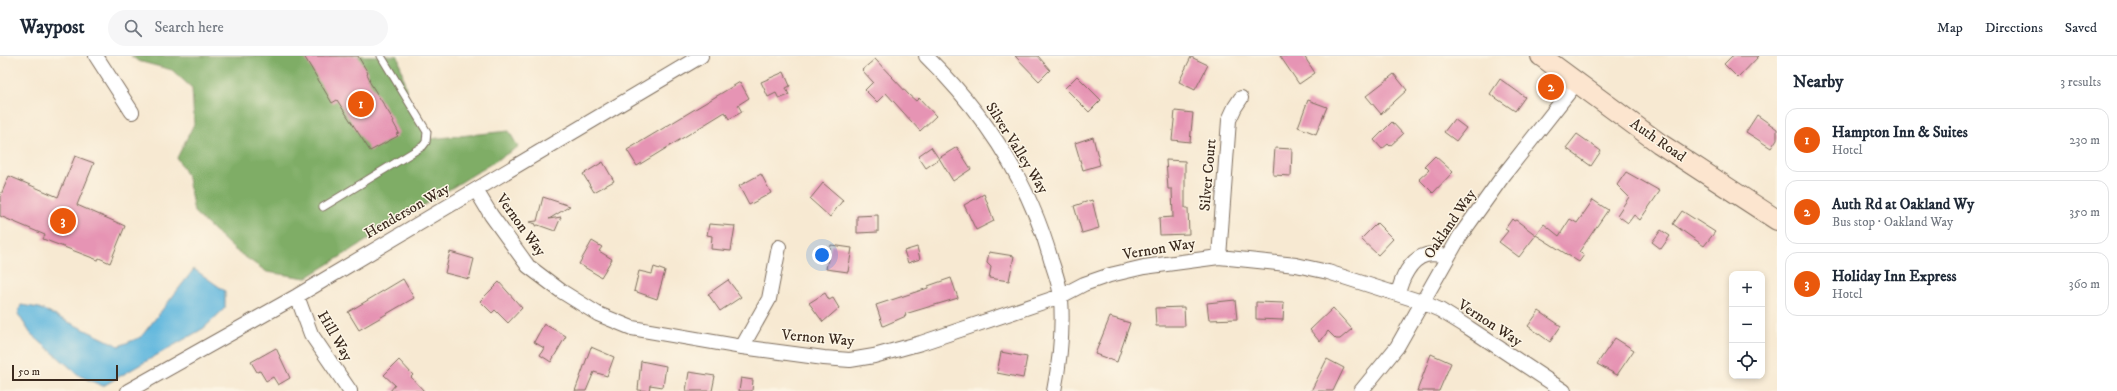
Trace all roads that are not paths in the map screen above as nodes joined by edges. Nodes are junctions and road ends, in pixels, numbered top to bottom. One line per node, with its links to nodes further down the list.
1 (96, 56): 8 (street)
2 (381, 56): 10 (lane)
3 (701, 56): 9 (street, Henderson Way)
4 (926, 56): 17 (street, Silver Valley Way)
5 (1541, 56): 6 (main road, Auth Road)
6 (1577, 82): 11 (main road, Auth Road); 13 (street, Oakland Way)
7 (1241, 98): 14 (street, Silver Court)
8 (132, 112)
9 (476, 190): 16 (street, Henderson Way); 19 (street, Vernon Way)
10 (323, 207)
11 (1777, 220)
12 (779, 247): 19 (street)
13 (1448, 256): 15 (street); 18 (street, Oakland Way)
14 (1219, 257): 15 (street, Vernon Way); 17 (street, Vernon Way)
15 (1398, 294): 18 (street, Vernon Way)
16 (297, 296): 20 (street, Henderson Way); 21 (street, Hill Way)
17 (1061, 296): 19 (street, Vernon Way); 22 (street, Silver Valley Way)
18 (1422, 302): 23 (street, Oakland Way); 24 (street, Vernon Way)
19 (742, 346)
20 (128, 391)
21 (350, 391)
22 (1054, 391)
23 (1362, 391)
24 (1564, 391)

